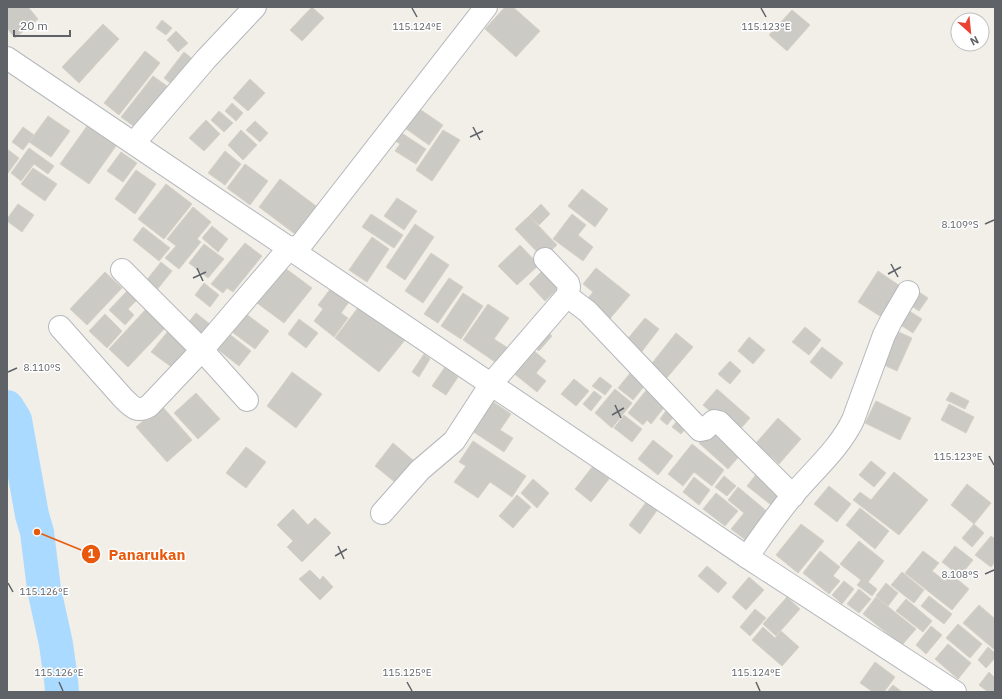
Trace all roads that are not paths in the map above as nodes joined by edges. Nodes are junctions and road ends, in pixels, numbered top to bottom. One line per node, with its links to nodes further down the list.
1 (255, 7): 4 (street)
2 (486, 7): 5 (street)
3 (7, 58): 4 (street)
4 (134, 143): 5 (street)
5 (293, 249): 11 (street); 12 (street)
6 (545, 259): 9 (street)
7 (122, 270): 11 (street)
8 (908, 292): 14 (street)
9 (567, 296): 12 (street); 14 (street)
10 (60, 327): 11 (street)
11 (202, 350): 13 (street)
12 (491, 384): 15 (street); 16 (street)
13 (246, 400)
14 (793, 496): 16 (street)
15 (382, 513)
16 (747, 557): 17 (street)
17 (955, 692)

